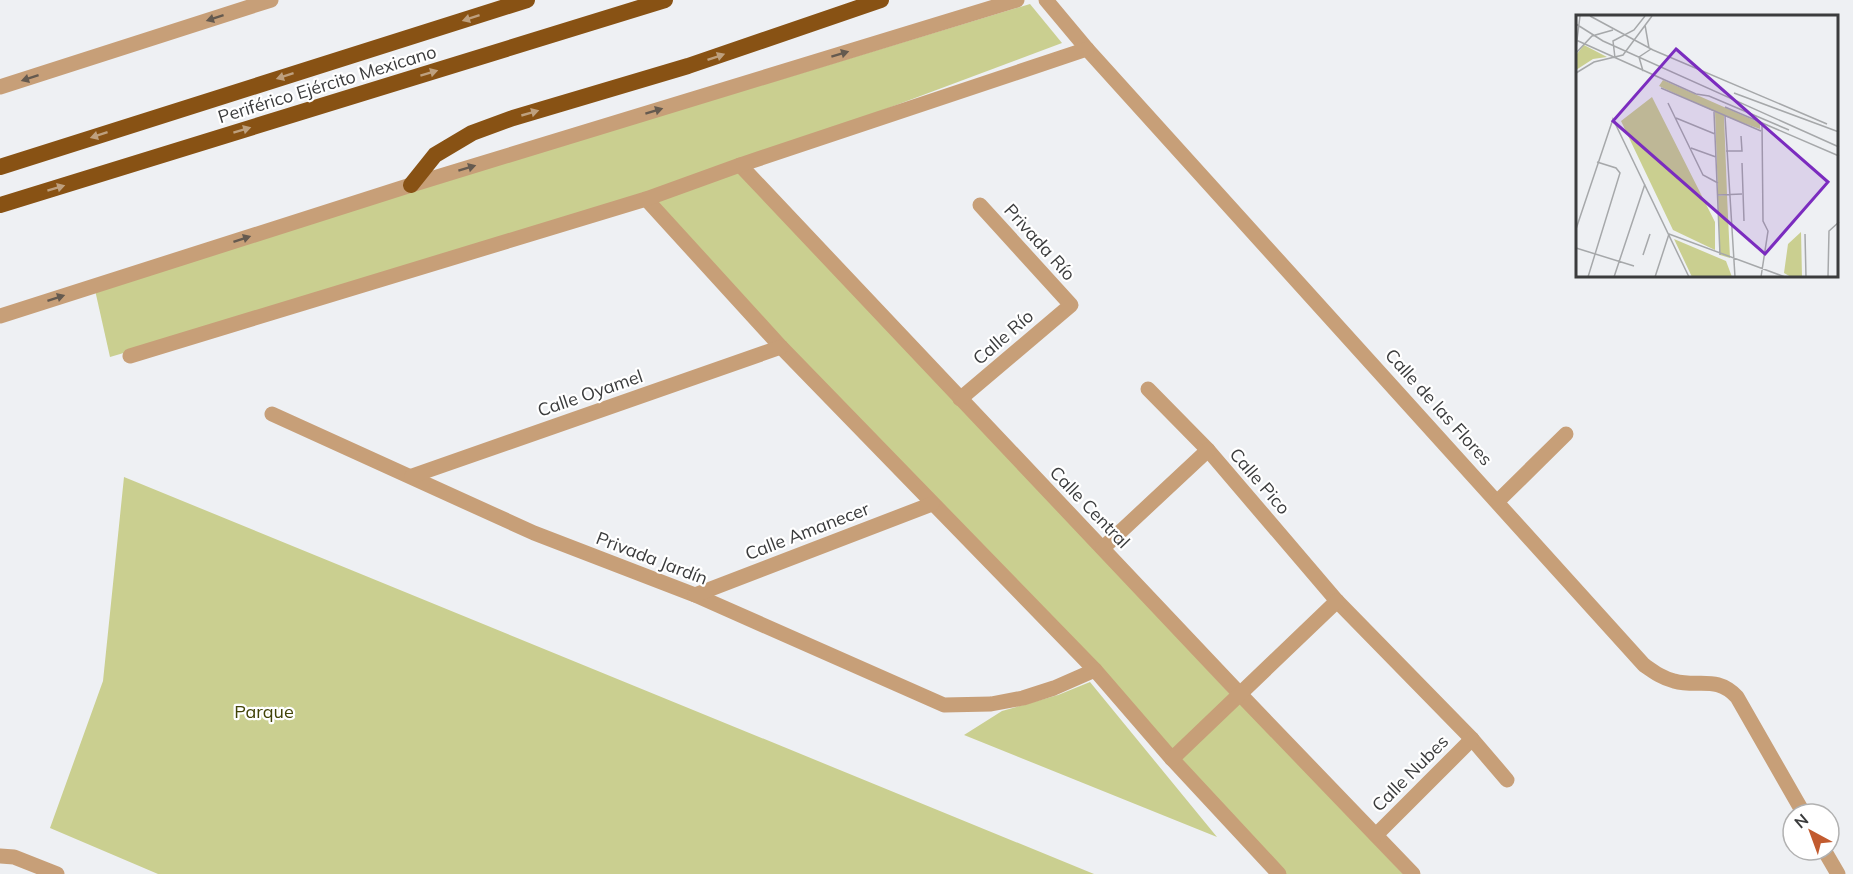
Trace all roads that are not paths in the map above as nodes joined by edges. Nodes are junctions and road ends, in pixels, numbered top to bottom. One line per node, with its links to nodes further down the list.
1 (271, 0): 8 (street, one-way to 8)
2 (527, 0): 10 (highway, Periférico Ejército Mexicano, one-way to 10)
3 (665, 0): 13 (highway, Periférico Ejército Mexicano, one-way to 3)
4 (881, 0): 11 (highway, one-way to 4)
5 (1017, 0): 11 (street, one-way to 5)
6 (1046, 0): 7 (street, Calle de las Flores)
7 (1087, 49): 9 (street); 25 (street, Calle de las Flores)
8 (0, 87)
9 (740, 165): 12 (street); 20 (street, Calle Central)
10 (0, 167)
11 (411, 185): 16 (street, one-way to 11)
12 (646, 200): 17 (street); 18 (street)
13 (0, 205)
14 (980, 205): 15 (street, Privada Río)
15 (1071, 305): 20 (street, Calle Río)
16 (0, 316)
17 (781, 347): 24 (street, Calle Oyamel); 26 (street)
18 (130, 356)
19 (1148, 389): 23 (street, Calle Pico)
20 (960, 399): 27 (street, Calle Central)
21 (272, 414): 24 (street, Privada Jardín)
22 (1566, 434): 25 (street)
23 (1208, 450): 27 (street); 29 (street, Calle Pico)
24 (412, 476): 28 (street, Privada Jardín)
25 (1498, 501): 35 (street, Calle de las Flores)
26 (932, 504): 28 (street, Calle Amanecer); 30 (street)
27 (1103, 548): 31 (street, Calle Central)
28 (695, 595): 30 (street, Privada Jardín)
29 (1337, 601): 31 (street); 32 (street, Calle Pico)
30 (1095, 670): 33 (street)
31 (1239, 693): 33 (street); 36 (street, Calle Central)
32 (1472, 739): 34 (street, Calle Pico); 36 (street, Calle Nubes)
33 (1172, 759): 39 (street)
34 (1507, 780)
35 (1797, 802)
36 (1376, 835): 40 (street, Calle Central)
37 (0, 856): 38 (street)
38 (57, 874)
39 (1279, 874)
40 (1413, 874)

